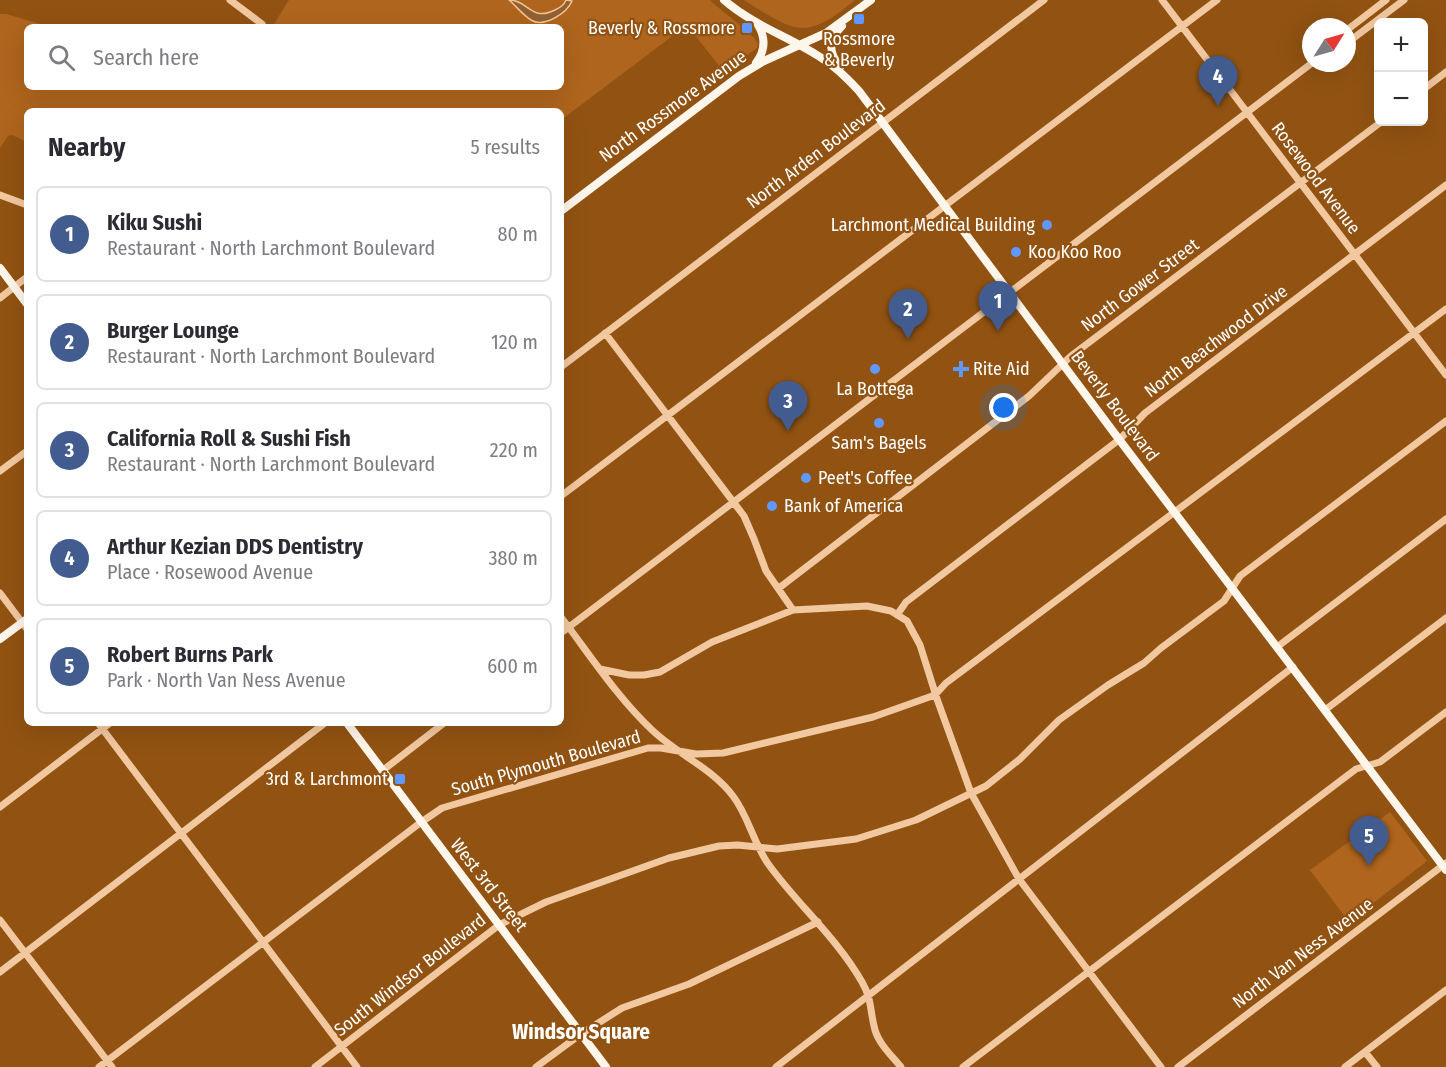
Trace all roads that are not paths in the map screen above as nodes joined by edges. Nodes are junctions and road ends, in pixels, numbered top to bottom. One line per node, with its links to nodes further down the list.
1 (230, 0): 11 (street)
2 (724, 0): 12 (main road, Beverly Boulevard)
3 (871, 0): 9 (main road, North Rossmore Avenue)
4 (1044, 0): 22 (street, North Arden Boulevard)
5 (1162, 0): 13 (street, Rosewood Avenue)
6 (1217, 0): 13 (street)
7 (1386, 0): 10 (street)
8 (1404, 0): 14 (street)
9 (853, 15): 15 (main road, North Rossmore Avenue); 20 (main road)
10 (1356, 23)
11 (262, 24)
12 (758, 25): 15 (main road, Beverly Boulevard); 16 (main road)
13 (1182, 27): 21 (street, Rosewood Avenue); 28 (street)
14 (1356, 36)
15 (798, 45): 16 (main road, North Rossmore Avenue); 20 (main road, Beverly Boulevard)
16 (755, 66): 29 (main road, North Rossmore Avenue)
17 (1302, 71): 21 (street)
18 (1446, 72): 19 (street)
19 (1428, 86)
20 (859, 91): 22 (main road, Beverly Boulevard)
21 (1247, 113): 24 (street, Rosewood Avenue); 34 (street)
22 (883, 122): 28 (main road, Beverly Boulevard); 38 (street, North Arden Boulevard)
23 (1376, 126): 24 (street, North Gower Street)
24 (1300, 183): 30 (street, Rosewood Avenue); 40 (street, North Gower Street)
25 (1446, 185): 30 (street, North Beachwood Drive)
26 (0, 195): 27 (street)
27 (24, 204)
28 (945, 206): 34 (main road, Beverly Boulevard); 43 (street)
29 (564, 209)
30 (1355, 254): 39 (street, Rosewood Avenue); 45 (street, North Beachwood Drive)
31 (0, 268): 33 (main road)
32 (24, 280): 33 (street)
33 (15, 287): 35 (street); 36 (main road)
34 (1010, 292): 40 (main road, Beverly Boulevard); 49 (street)
35 (0, 298)
36 (24, 300)
37 (1446, 309): 39 (street)
38 (605, 333): 41 (street, North Arden Boulevard); 43 (street)
39 (1414, 333): 42 (street, Rosewood Avenue); 50 (street)
40 (1063, 364): 45 (main road, Beverly Boulevard); 52 (street, North Gower Street)
41 (564, 365)
42 (1446, 375)
43 (668, 416): 48 (street); 49 (street)
44 (1446, 421): 53 (street, South Windsor Boulevard)
45 (1120, 440): 50 (main road, Beverly Boulevard); 56 (street, North Beachwood Drive)
46 (24, 453): 47 (street)
47 (0, 471)
48 (564, 494)
49 (734, 502): 52 (street); 61 (street)
50 (1174, 512): 53 (main road, Beverly Boulevard); 67 (street)
51 (1446, 519): 64 (street)
52 (779, 588): 55 (street)
53 (1232, 588): 64 (main road, Beverly Boulevard); 77 (street, South Windsor Boulevard)
54 (0, 593): 59 (street)
55 (793, 610): 56 (street); 66 (street)
56 (897, 615): 67 (street)
57 (1446, 618): 68 (street)
58 (564, 621): 61 (street)
59 (24, 622)
60 (24, 624): 63 (main road)
61 (569, 627): 62 (street); 66 (street)
62 (564, 631)
63 (0, 639)
64 (1277, 647): 65 (main road, Beverly Boulevard)
65 (1293, 667): 68 (main road, Beverly Boulevard); 83 (street)
66 (600, 669): 74 (street)
67 (935, 695): 74 (street, South Plymouth Boulevard); 77 (street)
68 (1325, 710): 75 (main road, Beverly Boulevard)
69 (1446, 712): 75 (street)
70 (100, 726): 78 (street); 80 (street)
71 (321, 726): 80 (street)
72 (349, 726): 76 (main road, West 3rd Street)
73 (440, 726): 76 (street)
74 (680, 751): 79 (street, South Plymouth Boulevard); 81 (street)
75 (1368, 766): 82 (main road, Beverly Boulevard); 89 (street)
76 (382, 771): 79 (main road, West 3rd Street)
77 (971, 793): 81 (street, South Windsor Boulevard); 83 (street)
78 (0, 807)
79 (420, 823): 86 (main road, West 3rd Street); 87 (street, South Plymouth Boulevard)
80 (182, 834): 87 (street); 88 (street)
81 (758, 849): 85 (street); 86 (street, South Windsor Boulevard)
82 (1445, 866): 106 (street, North Van Ness Avenue)
83 (1020, 879): 89 (street); 92 (street)
84 (0, 920): 88 (street)
85 (818, 922): 92 (street); 93 (street)
86 (500, 925): 93 (main road, West 3rd Street); 94 (street, South Windsor Boulevard)
87 (263, 942): 94 (street); 96 (street, South Plymouth Boulevard)
88 (25, 953): 90 (street); 96 (street)
89 (1089, 971): 104 (street); 105 (street)
90 (0, 972)
91 (1446, 990): 95 (street)
92 (869, 994): 102 (street); 103 (street)
93 (581, 1034): 100 (street); 101 (main road, West 3rd Street)
94 (342, 1047): 98 (street, South Windsor Boulevard); 99 (street)
95 (1365, 1052): 107 (street); 108 (street)
96 (109, 1064): 97 (street, South Plymouth Boulevard)
97 (99, 1067)
98 (315, 1067)
99 (357, 1067)
100 (536, 1067)
101 (606, 1067)
102 (776, 1067)
103 (901, 1067)
104 (963, 1067)
105 (1161, 1067)
106 (1178, 1067)
107 (1345, 1067)
108 (1377, 1067)

